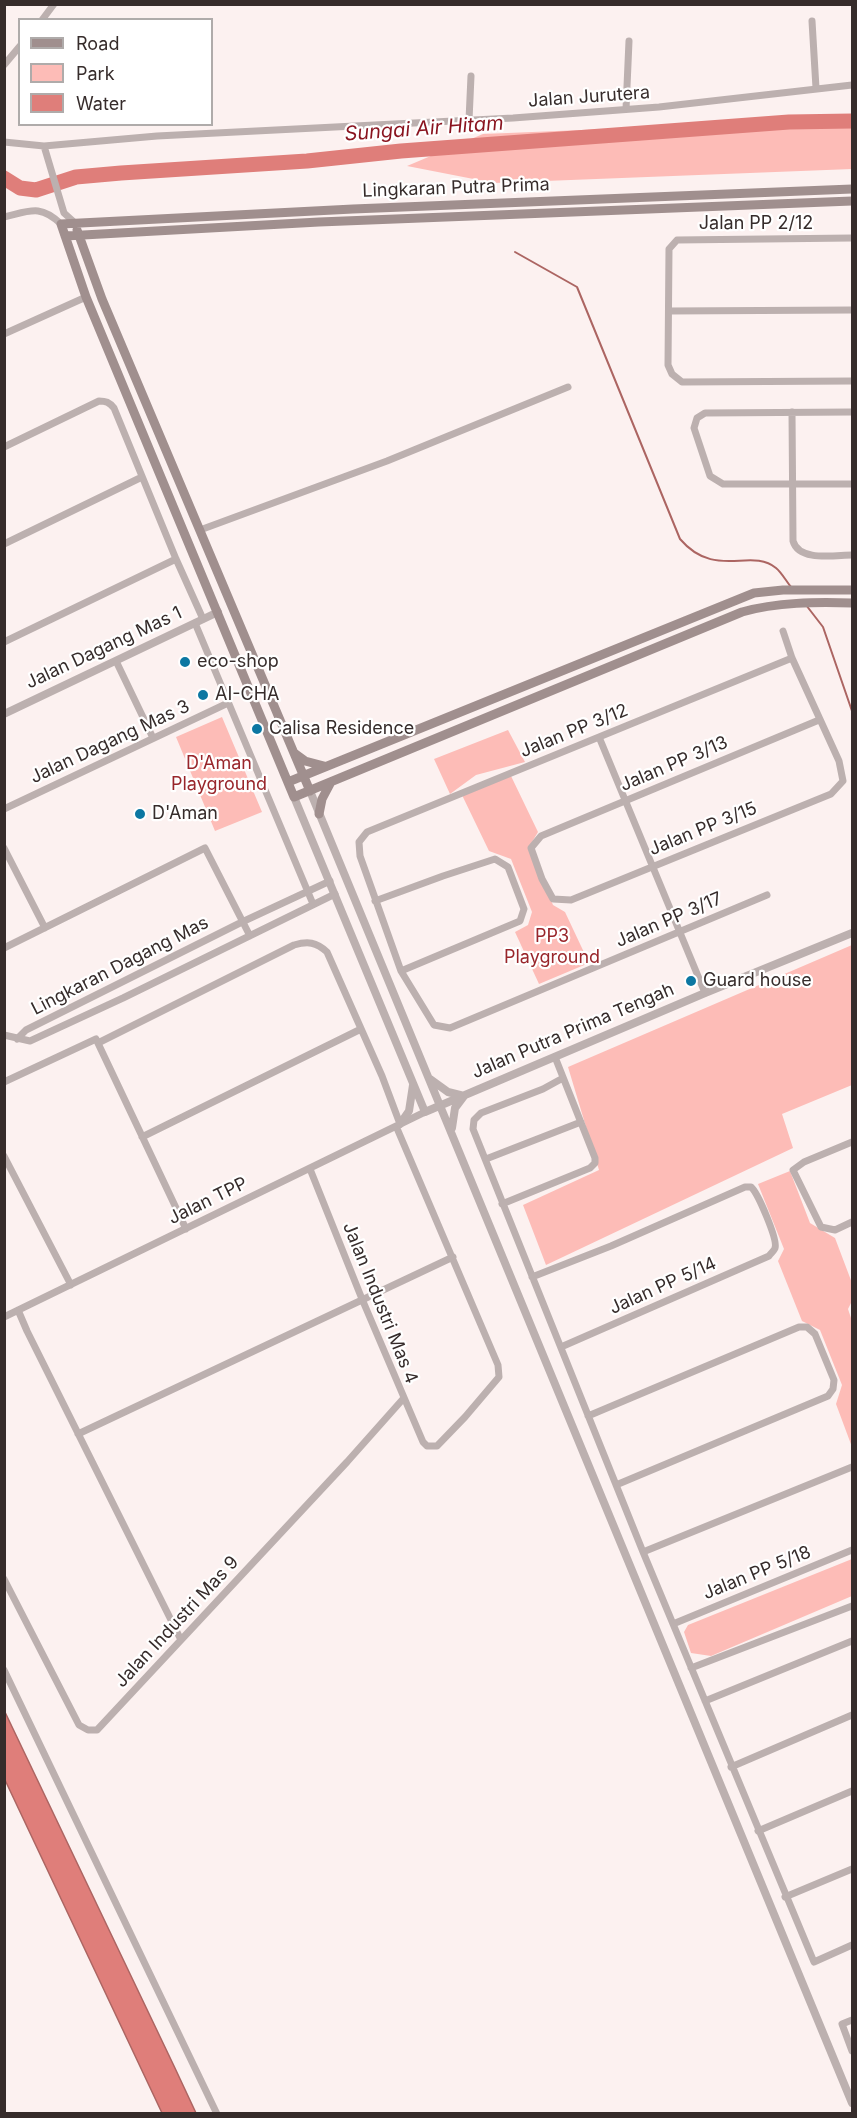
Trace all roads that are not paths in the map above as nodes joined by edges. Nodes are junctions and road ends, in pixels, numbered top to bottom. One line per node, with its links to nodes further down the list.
1 (54, 4): 2 (street)
2 (44, 18)
3 (812, 21): 9 (street)
4 (629, 41): 10 (street)
5 (18, 48): 6 (street)
6 (4, 65)
7 (471, 76): 11 (street)
8 (852, 85): 9 (street, Jalan Jurutera)
9 (816, 88): 10 (street, Jalan Jurutera)
10 (626, 109): 11 (street, Jalan Jurutera)
11 (469, 120): 13 (street, Jalan Jurutera)
12 (4, 142): 13 (street, Jalan Jurutera)
13 (44, 146): 16 (street)
14 (852, 189): 18 (main road, Lingkaran Putra Prima)
15 (852, 201): 20 (main road, Lingkaran Putra Prima)
16 (64, 213): 18 (street); 19 (street)
17 (4, 217): 19 (street)
18 (74, 222): 19 (main road, Lingkaran Putra Prima); 20 (main road)
19 (61, 224): 21 (main road)
20 (78, 234): 21 (main road, Lingkaran Putra Prima); 35 (main road)
21 (65, 236): 23 (main road)
22 (852, 238): 24 (street, Jalan PP 2/12)
23 (86, 297): 26 (street); 41 (main road)
24 (669, 310): 25 (street); 27 (street)
25 (852, 310)
26 (4, 334)
27 (852, 381)
28 (568, 387): 35 (street)
29 (792, 412): 30 (street); 33 (street); 33 (street)
30 (852, 412)
31 (4, 447): 32 (street)
32 (142, 477): 36 (street); 38 (street)
33 (792, 484): 34 (street); 37 (street)
34 (852, 484)
35 (200, 530): 52 (main road)
36 (4, 544)
37 (852, 555)
38 (176, 559): 42 (street); 44 (street)
39 (852, 590): 53 (main road)
40 (852, 603): 56 (main road)
41 (218, 612): 42 (street, Jalan Dagang Mas 1); 55 (main road)
42 (199, 621): 46 (street, Jalan Dagang Mas 1); 47 (street)
43 (783, 631): 45 (street)
44 (4, 642)
45 (792, 658): 49 (street); 50 (street, Jalan PP 3/12)
46 (116, 661): 48 (street, Jalan Dagang Mas 1); 51 (street)
47 (228, 703): 51 (street, Jalan Dagang Mas 3); 65 (street)
48 (4, 714)
49 (819, 720): 59 (street, Jalan PP 3/13); 63 (street, Jalan PP 3/15)
50 (599, 737): 59 (street); 69 (street, Jalan PP 3/12)
51 (153, 738): 60 (street, Jalan Dagang Mas 3)
52 (294, 753): 53 (main road); 54 (main road)
53 (327, 766): 54 (main road)
54 (303, 776): 55 (main road); 57 (main road)
55 (288, 782): 58 (main road)
56 (331, 782): 57 (main road); 61 (main road)
57 (310, 791): 58 (main road); 61 (street)
58 (294, 797): 64 (street)
59 (625, 801): 63 (street); 68 (street, Jalan PP 3/13)
60 (4, 809)
61 (319, 813): 84 (street)
62 (4, 848): 72 (street)
63 (652, 866): 68 (street, Jalan PP 3/15); 73 (street)
64 (330, 881): 65 (street, Lingkaran Dagang Mas); 66 (street)
65 (308, 891): 70 (street); 71 (street, Lingkaran Dagang Mas)
66 (335, 894): 70 (street, Lingkaran Dagang Mas); 87 (street)
67 (767, 895): 73 (street, Jalan PP 3/17)
68 (570, 900)
69 (375, 901): 77 (street); 77 (street)
70 (313, 904): 75 (street, Lingkaran Dagang Mas)
71 (242, 922): 72 (street); 75 (street); 81 (street, Lingkaran Dagang Mas)
72 (45, 928): 76 (street)
73 (680, 932): 77 (street, Jalan PP 3/17); 78 (street)
74 (852, 933): 78 (street, Jalan Putra Prima Tengah)
75 (250, 936): 81 (street, Lingkaran Dagang Mas)
76 (4, 948)
77 (402, 971)
78 (705, 993): 83 (street, Jalan Putra Prima Tengah)
79 (361, 1029): 82 (street); 92 (street); 94 (street)
80 (4, 1035): 81 (street)
81 (16, 1039)
82 (98, 1043): 86 (street); 94 (street)
83 (555, 1057): 85 (street); 88 (street, Jalan Putra Prima Tengah)
84 (429, 1077): 88 (street); 89 (street)
85 (563, 1078): 91 (street); 97 (street)
86 (4, 1082)
87 (413, 1083): 90 (street); 92 (street)
88 (464, 1096): 89 (street, Jalan Putra Prima Tengah); 93 (street)
89 (440, 1106): 90 (street, Jalan Putra Prima Tengah); 93 (street)
90 (425, 1112): 92 (street, Jalan TPP)
91 (581, 1122): 97 (street); 99 (street)
92 (398, 1125): 98 (street, Jalan TPP); 102 (street)
93 (451, 1132): 133 (street)
94 (142, 1137): 101 (street)
95 (852, 1142): 100 (street)
96 (4, 1156): 104 (street)
97 (486, 1159): 99 (street)
98 (310, 1168): 101 (street, Jalan TPP); 105 (street, Jalan Industri Mas 4)
99 (502, 1204): 103 (street)
100 (852, 1222)
101 (186, 1229): 104 (street, Jalan TPP)
102 (453, 1257): 105 (street); 109 (street, Jalan Industri Mas 4)
103 (532, 1277): 108 (street); 108 (street, Jalan PP 5/14)
104 (70, 1285): 106 (street, Jalan TPP)
105 (362, 1299): 109 (street, Jalan Industri Mas 4); 111 (street)
106 (18, 1310): 107 (street, Jalan TPP); 111 (street)
107 (4, 1317)
108 (561, 1347): 110 (street)
109 (403, 1399): 119 (street, Jalan Industri Mas 9)
110 (588, 1416): 113 (street); 113 (street)
111 (78, 1434): 119 (street)
112 (852, 1467): 115 (street)
113 (616, 1485): 115 (street)
114 (852, 1550): 118 (street, Jalan PP 5/18)
115 (643, 1552): 118 (street)
116 (4, 1579): 119 (street, Jalan Industri Mas 9)
117 (852, 1606): 121 (street)
118 (673, 1624): 121 (street)
119 (181, 1640)
120 (852, 1641): 123 (street)
121 (691, 1668): 123 (street)
122 (4, 1670): 134 (street)
123 (705, 1701): 125 (street)
124 (852, 1715): 125 (street)
125 (732, 1767): 127 (street)
126 (852, 1791): 127 (street)
127 (758, 1831): 129 (street)
128 (852, 1869): 129 (street)
129 (785, 1897): 130 (street)
130 (852, 1945)
131 (852, 2020): 132 (street)
132 (852, 2051)
133 (852, 2103)
134 (217, 2114)

